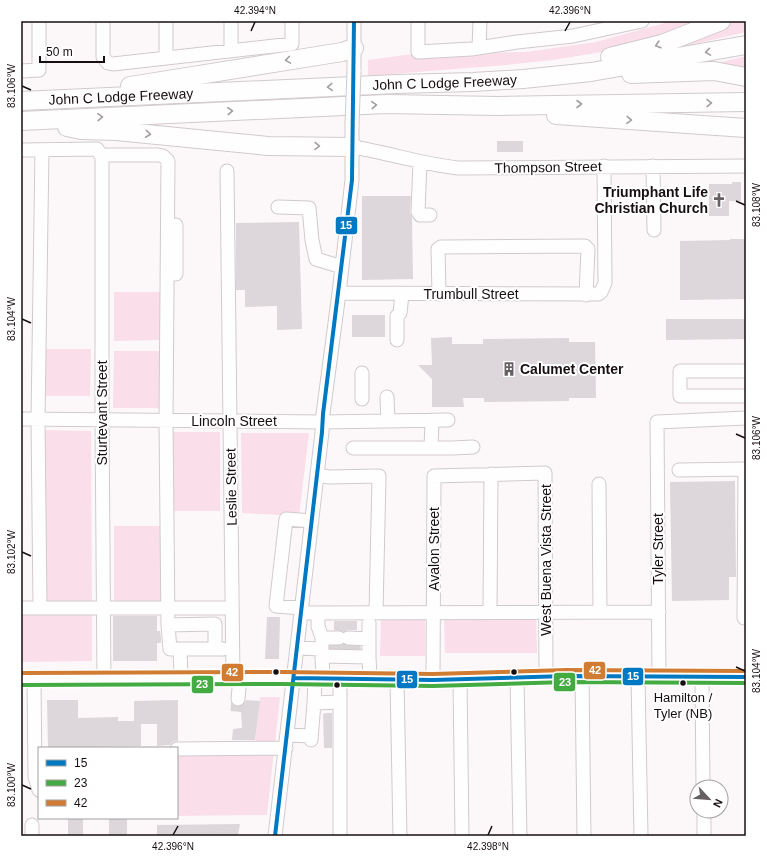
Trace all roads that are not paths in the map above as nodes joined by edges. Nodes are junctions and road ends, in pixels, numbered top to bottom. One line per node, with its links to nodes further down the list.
1 (39, 21): 17 (street)
2 (102, 21): 16 (street)
3 (166, 21): 16 (street)
4 (231, 21): 15 (street)
5 (292, 21): 15 (street)
6 (354, 21): 13 (street)
7 (418, 21): 14 (street)
8 (480, 21): 14 (street)
9 (642, 21): 11 (street)
10 (721, 21): 20 (highway, one-way to 20)
11 (604, 25): 14 (street)
12 (746, 45): 18 (highway, John C Lodge Freeway, one-way to 18)
13 (354, 48): 21 (highway, one-way to 21); 27 (street, bridge)
14 (479, 48)
15 (231, 51): 16 (street)
16 (166, 58)
17 (21, 71)
18 (592, 72): 19 (highway); 20 (highway, John C Lodge Freeway)
19 (746, 77)
20 (473, 82): 21 (highway, John C Lodge Freeway, one-way to 21)
21 (91, 98): 22 (highway, John C Lodge Freeway)
22 (21, 101)
23 (740, 103): 24 (highway, John C Lodge Freeway, one-way to 23)
24 (498, 106): 25 (highway, John C Lodge Freeway, one-way to 24); 26 (highway, one-way to 26)
25 (27, 120): 27 (highway, one-way to 27)
26 (746, 128)
27 (353, 147): 31 (street, Thompson Street); 41 (street)
28 (21, 150): 29 (street)
29 (42, 150): 30 (street); 55 (street)
30 (99, 152): 39 (street); 56 (street, Sturtevant Street)
31 (420, 162): 32 (street, Thompson Street); 38 (street)
32 (604, 166): 33 (street, Thompson Street); 46 (street, Trumbull Street)
33 (653, 166): 34 (street, Thompson Street); 40 (street)
34 (746, 166)
35 (176, 171): 39 (street)
36 (226, 171): 61 (street, Leslie Street)
37 (278, 207): 41 (street)
38 (430, 215)
39 (174, 228): 42 (street); 59 (street)
40 (654, 230)
41 (342, 267): 43 (street)
42 (176, 274)
43 (340, 293): 44 (street, Trumbull Street); 62 (street)
44 (402, 294): 45 (street, Trumbull Street); 47 (street)
45 (439, 294): 46 (street, Trumbull Street); 46 (street)
46 (586, 295)
47 (397, 340)
48 (746, 371): 50 (street)
49 (362, 372): 52 (street)
50 (746, 396)
51 (387, 397): 60 (street)
52 (362, 399)
53 (746, 418): 82 (street, Tyler Street)
54 (21, 419): 55 (street, Lincoln Street)
55 (38, 420): 56 (street, Lincoln Street); 73 (street)
56 (102, 420): 59 (street, Lincoln Street); 74 (street, Sturtevant Street)
57 (432, 420): 58 (street, Lincoln Street); 60 (street, Lincoln Street); 65 (street)
58 (448, 420)
59 (166, 421): 61 (street, Lincoln Street); 75 (street)
60 (388, 421): 62 (street, Lincoln Street)
61 (230, 422): 62 (street, Lincoln Street); 76 (street, Leslie Street)
62 (322, 422): 69 (street)
63 (473, 447): 65 (street)
64 (353, 448): 65 (street)
65 (431, 448)
66 (746, 468): 67 (street); 85 (street)
67 (679, 470)
68 (492, 474): 78 (street, West Buena Vista Street); 79 (street, Avalon Street); 80 (street)
69 (317, 476): 71 (street); 84 (street)
70 (599, 484): 81 (street)
71 (312, 521): 77 (street); 77 (street)
72 (21, 608): 73 (street)
73 (40, 608): 74 (street)
74 (104, 608): 75 (street); 109 (street, Sturtevant Street)
75 (168, 608): 76 (street); 86 (street)
76 (232, 608): 92 (street, Leslie Street)
77 (301, 611): 83 (street); 90 (street)
78 (546, 611): 80 (street); 81 (street); 96 (street, West Buena Vista Street)
79 (433, 612): 80 (street); 84 (street); 111 (street, Avalon Street)
80 (490, 612)
81 (600, 612): 82 (street)
82 (658, 612): 98 (street, Tyler Street)
83 (318, 613): 84 (street); 88 (street)
84 (373, 618): 87 (street)
85 (746, 618)
86 (168, 625): 89 (street); 91 (street)
87 (369, 639): 88 (street); 93 (street)
88 (340, 647): 90 (street); 93 (street); 103 (street); 104 (street)
89 (215, 648): 91 (street); 92 (street)
90 (297, 648): 102 (street)
91 (180, 649): 100 (street)
92 (232, 649): 101 (street, Leslie Street)
93 (369, 657): 105 (street)
94 (582, 676): 96 (main road); 97 (main road); 127 (street)
95 (702, 676): 98 (main road); 99 (main road); 119 (street)
96 (546, 677): 107 (main road)
97 (638, 677): 98 (main road); 128 (street)
98 (659, 677)
99 (746, 677)
100 (181, 678): 101 (main road); 109 (main road)
101 (236, 678): 102 (main road); 112 (street, Leslie Street)
102 (294, 678): 103 (main road); 115 (street)
103 (319, 678): 104 (main road); 114 (street)
104 (342, 678): 105 (main road); 113 (street)
105 (370, 678): 106 (main road)
106 (397, 678): 111 (main road); 124 (street)
107 (518, 678): 110 (main road); 126 (street)
108 (27, 679): 109 (main road); 118 (street)
109 (104, 679)
110 (460, 679): 111 (main road); 125 (street)
111 (433, 680)
112 (238, 699)
113 (339, 702): 114 (street); 123 (street)
114 (314, 703): 115 (street)
115 (287, 735): 116 (street)
116 (286, 748): 117 (street); 122 (street)
117 (178, 749)
118 (37, 750): 120 (street)
119 (703, 779)
120 (38, 787)
121 (704, 819): 129 (street)
122 (275, 836)
123 (340, 836)
124 (400, 836)
125 (462, 836)
126 (520, 836)
127 (584, 836)
128 (641, 836)
129 (704, 836)

